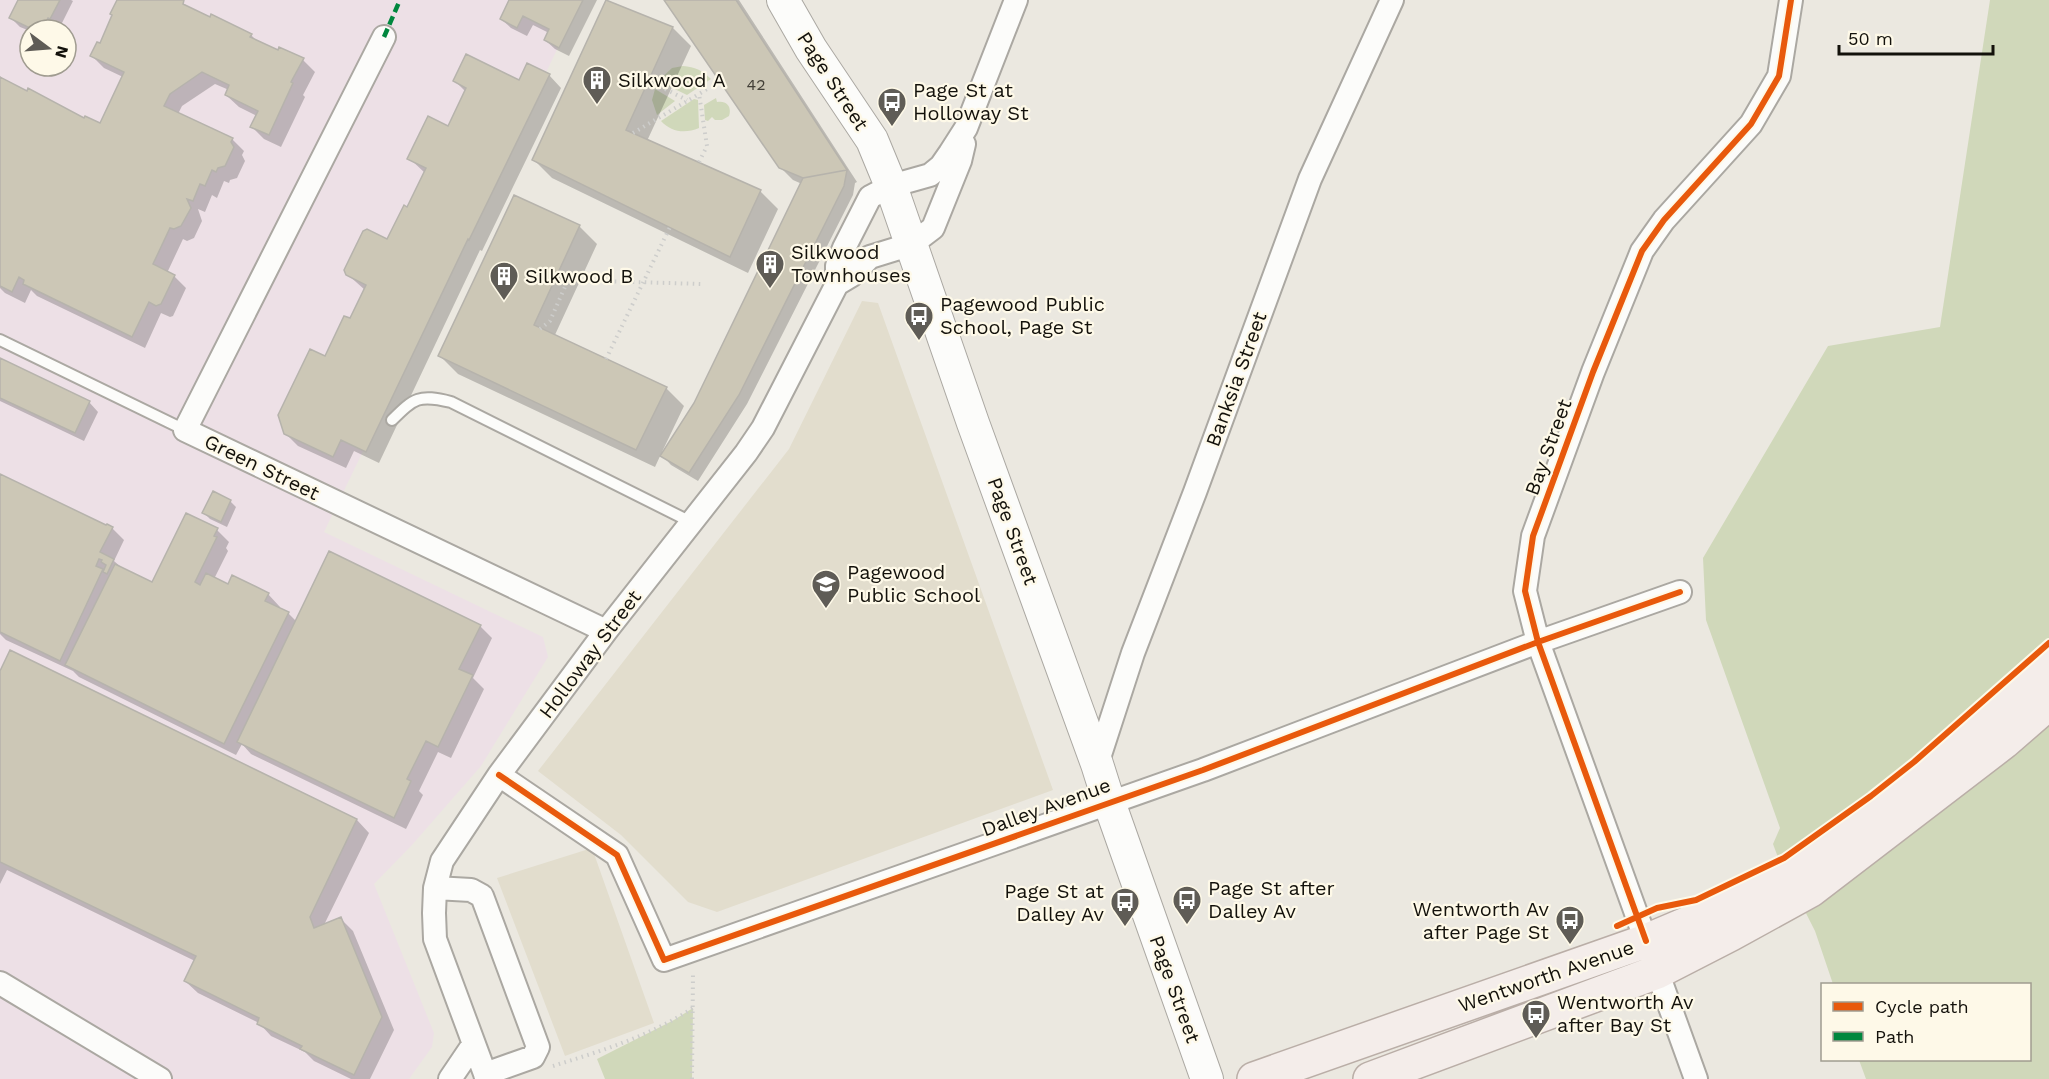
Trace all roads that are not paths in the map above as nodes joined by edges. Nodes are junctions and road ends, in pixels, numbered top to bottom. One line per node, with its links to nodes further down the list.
1 (783, 0): 7 (main road, Page Street)
2 (1016, 0): 6 (street, Holloway Street)
3 (1392, 0): 19 (street, Banksia Street)
4 (1791, 0): 16 (street, Bay Street)
5 (384, 37): 12 (street, Green Street)
6 (966, 128): 7 (street, Holloway Street); 8 (street, Holloway Street)
7 (891, 186): 8 (main road, Page Street); 9 (street, Holloway Street)
8 (912, 244): 9 (street, Holloway Street); 19 (main road, Page Street)
9 (837, 284): 13 (street, Holloway Street)
10 (0, 340): 12 (lane)
11 (392, 420): 13 (lane)
12 (185, 430): 15 (street, Green Street)
13 (691, 522): 15 (street, Holloway Street)
14 (1680, 592): 16 (street, Dalley Avenue)
15 (606, 631): 20 (street, Holloway Street)
16 (1538, 642): 21 (street, Dalley Avenue); 23 (street, Bay Street)
17 (2049, 666): 23 (main road, Wentworth Avenue)
18 (2049, 704): 24 (main road, Wentworth Avenue)
19 (1097, 764): 21 (main road, Page Street)
20 (499, 775): 21 (street, Dalley Avenue); 22 (street, Holloway Street)
21 (1109, 802): 31 (main road, Page Street)
22 (435, 888): 26 (street, Holloway Street); 28 (street)
23 (1646, 941): 24 (street, Bay Street); 32 (main road, Wentworth Avenue)
24 (1658, 972): 27 (main road, Wentworth Avenue); 34 (street, Bay Street)
25 (0, 983): 29 (street)
26 (473, 1045): 28 (street, Holloway Street); 30 (street)
27 (1397, 1073): 33 (main road, Wentworth Avenue)
28 (486, 1077)
29 (160, 1079)
30 (450, 1079)
31 (1207, 1079)
32 (1254, 1079)
33 (1370, 1079)
34 (1696, 1079)

